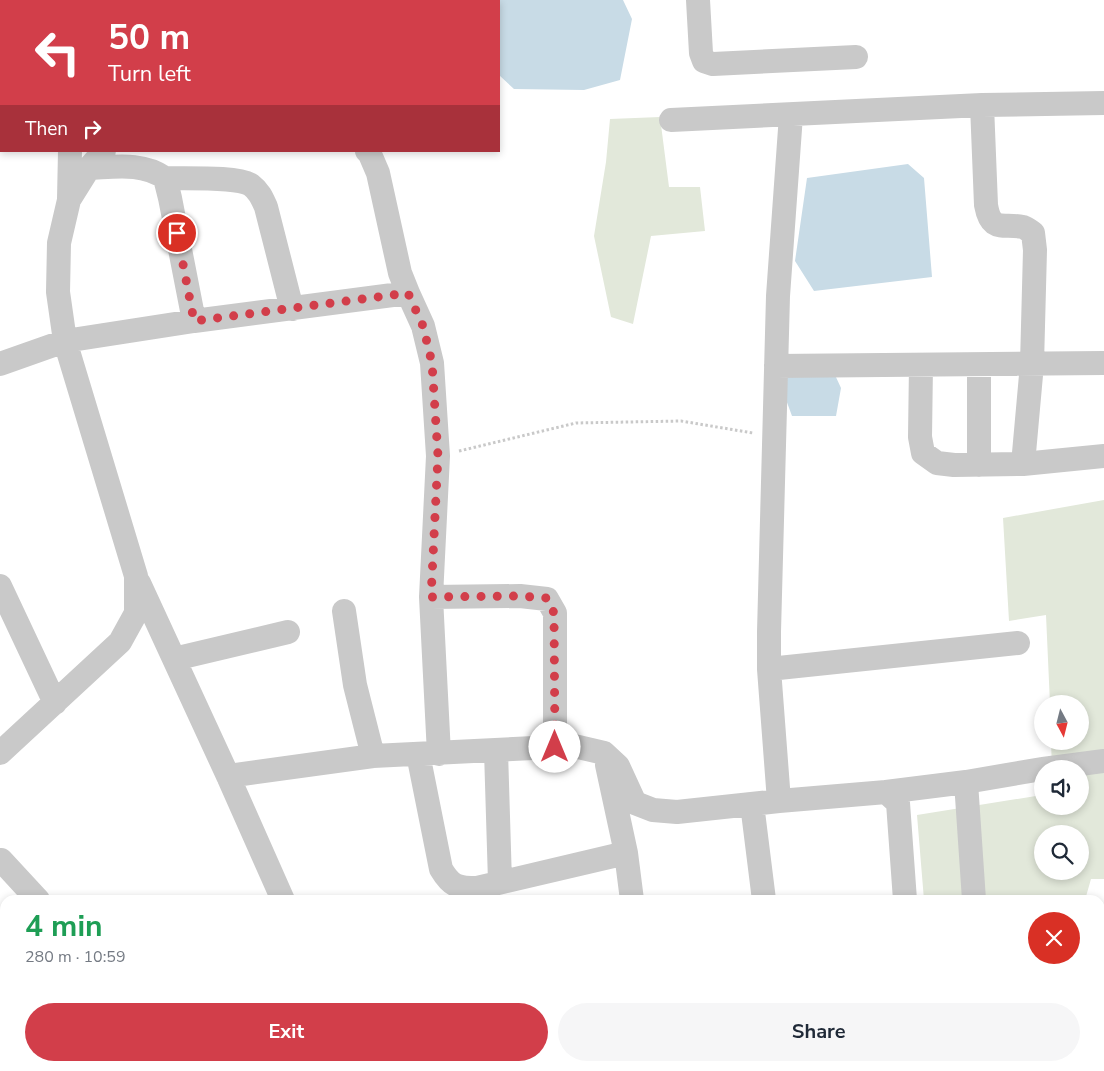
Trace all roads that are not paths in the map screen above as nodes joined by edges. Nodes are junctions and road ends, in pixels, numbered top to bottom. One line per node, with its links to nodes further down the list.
1 (698, 0): 2 (street)
2 (856, 57)
3 (1104, 103): 4 (street)
4 (982, 105): 5 (street); 18 (street)
5 (791, 115): 6 (street); 21 (street)
6 (671, 120)
7 (70, 152): 11 (street)
8 (369, 152): 12 (street)
9 (96, 160): 10 (street); 11 (street)
10 (165, 178): 13 (street); 14 (street)
11 (70, 200): 15 (street)
12 (408, 293): 13 (street); 27 (street)
13 (292, 309): 14 (street)
14 (194, 321): 15 (street)
15 (65, 341): 17 (street); 25 (street)
16 (1104, 363): 18 (street)
17 (0, 364)
18 (1032, 364): 20 (street); 24 (street)
19 (921, 365): 20 (street); 21 (street); 23 (street)
20 (979, 365): 23 (street)
21 (776, 366): 32 (street)
22 (1104, 456): 24 (street)
23 (979, 464): 24 (street)
24 (1022, 464)
25 (136, 576): 31 (street); 33 (street)
26 (0, 586): 33 (street)
27 (431, 597): 34 (street); 38 (street)
28 (344, 611): 39 (street)
29 (288, 632): 31 (street)
30 (1018, 643): 32 (street)
31 (174, 659): 43 (street)
32 (768, 669): 46 (street)
33 (55, 703): 36 (street)
34 (555, 747): 35 (street); 37 (street)
35 (496, 751): 38 (street); 50 (street)
36 (0, 752)
37 (604, 753): 47 (street); 48 (street)
38 (429, 754): 39 (street); 50 (street)
39 (373, 756): 43 (street)
40 (1104, 761): 41 (street)
41 (1089, 763)
42 (1034, 771): 44 (street)
43 (228, 776): 52 (street)
44 (966, 782): 45 (street); 56 (street)
45 (886, 792): 46 (street); 55 (street)
46 (779, 801): 47 (street)
47 (752, 804): 54 (street)
48 (626, 853): 50 (street); 53 (street)
49 (1, 860): 51 (street)
50 (500, 882)
51 (33, 895)
52 (281, 895)
53 (631, 895)
54 (763, 895)
55 (905, 895)
56 (974, 895)

